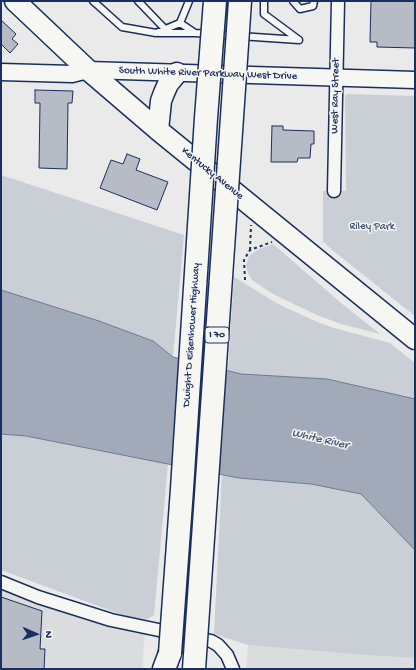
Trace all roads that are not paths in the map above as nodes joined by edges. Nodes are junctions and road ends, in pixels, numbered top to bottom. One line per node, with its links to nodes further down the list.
1 (15, 1): 15 (main road, Kentucky Avenue)
2 (93, 1): 13 (lane)
3 (138, 1): 12 (lane)
4 (189, 1): 11 (lane)
5 (215, 1): 25 (highway, Dwight D Eisenhower Highway / I 70, bridge)
6 (240, 1): 23 (highway, I 70, bridge)
7 (264, 1): 14 (lane)
8 (293, 1): 9 (lane)
9 (314, 1)
10 (338, 1): 18 (street, West Ray Street)
11 (180, 23): 12 (lane); 14 (lane)
12 (165, 29): 13 (lane)
13 (156, 33): 14 (lane)
14 (195, 33)
15 (88, 70): 16 (street, South White River Parkway West Drive); 17 (street, South White River Parkway West Drive); 20 (main road, Kentucky Avenue)
16 (1, 72)
17 (177, 73): 18 (street, South White River Parkway West Drive); 20 (main road)
18 (337, 78): 19 (street, South White River Parkway West Drive); 21 (street, West Ray Street)
19 (415, 80)
20 (158, 130): 22 (main road, Kentucky Avenue)
21 (334, 191)
22 (415, 339)
23 (204, 541): 26 (highway, I 70, bridge); 27 (highway, bridge)
24 (1, 582): 28 (street)
25 (168, 664)
26 (194, 669)
27 (202, 669)
28 (233, 669)

